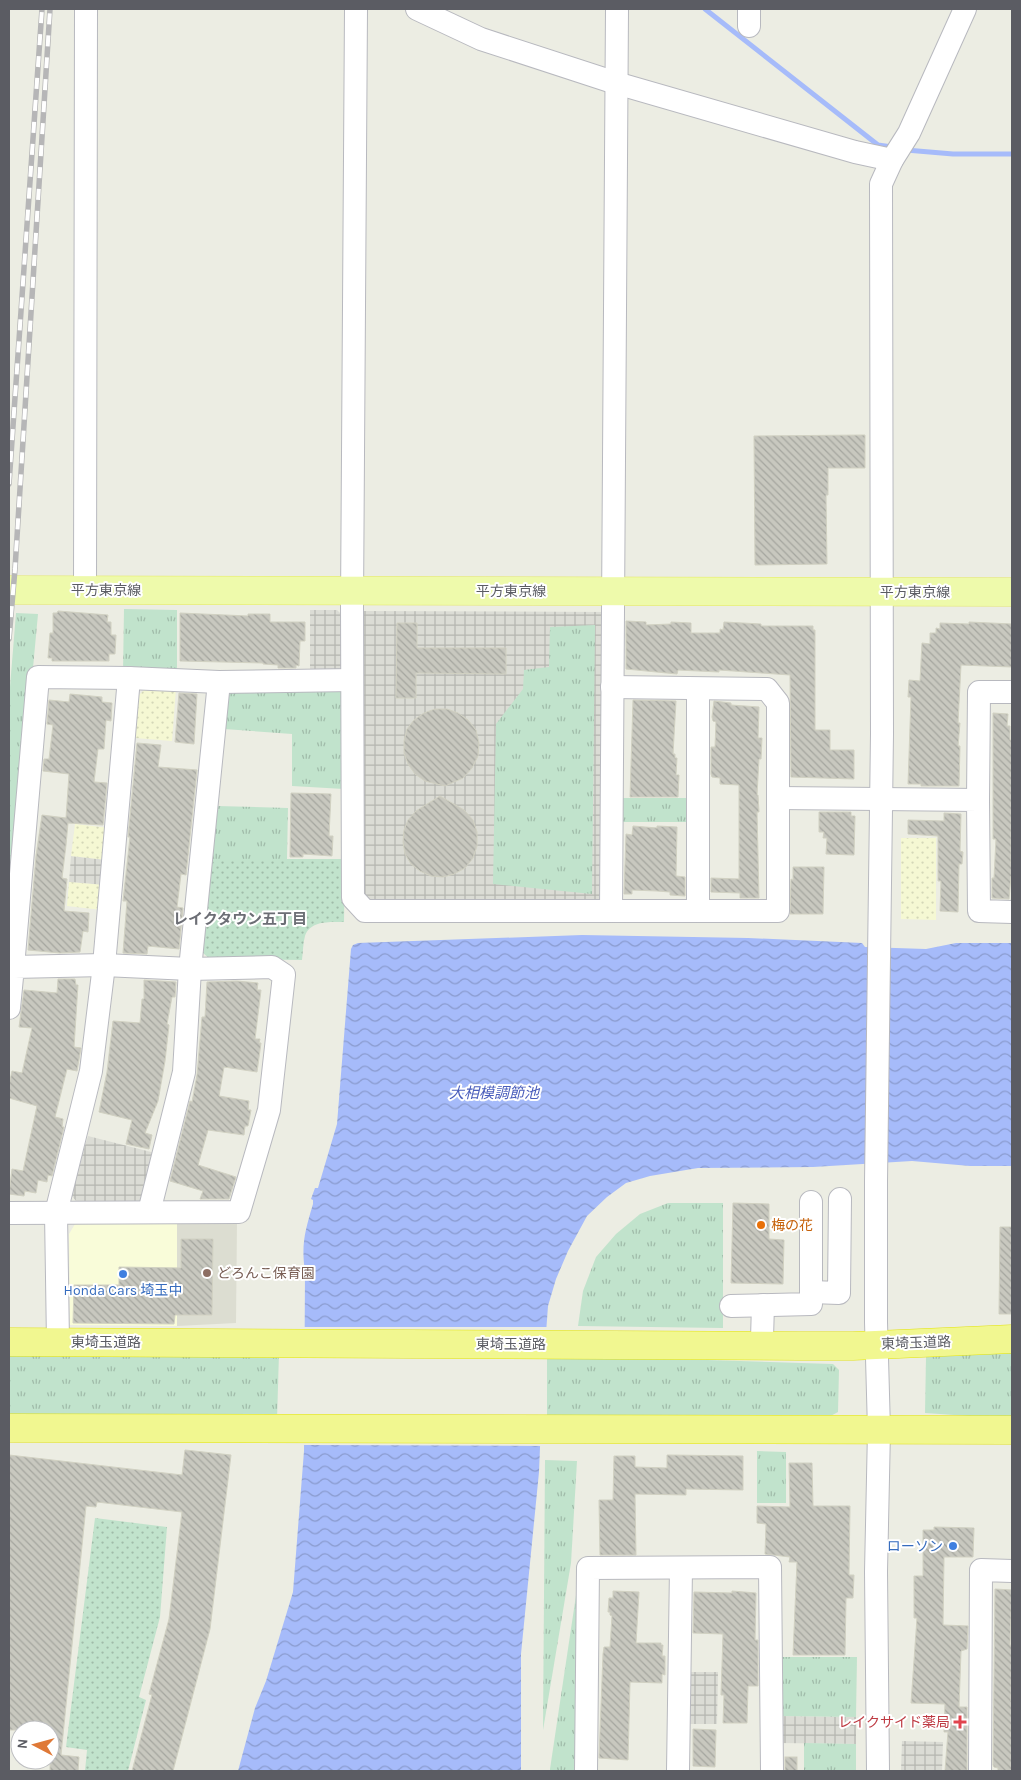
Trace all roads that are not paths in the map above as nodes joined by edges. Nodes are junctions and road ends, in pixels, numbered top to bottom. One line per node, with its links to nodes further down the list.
1 (86, 9): 9 (street)
2 (356, 9): 11 (street)
3 (417, 9): 6 (street)
4 (617, 9): 6 (street)
5 (965, 9): 7 (street)
6 (616, 83): 7 (street); 10 (street)
7 (892, 159): 12 (street)
8 (9, 590): 9 (main road, 平方東京線)
9 (85, 590): 11 (main road, 平方東京線)
10 (613, 590): 11 (main road, 平方東京線); 12 (main road, 平方東京線); 17 (street)
11 (352, 591): 15 (street)
12 (882, 592): 13 (main road, 平方東京線); 21 (street)
13 (1012, 592)
14 (129, 678): 16 (street); 26 (street); 27 (street)
15 (352, 680): 16 (street); 24 (street)
16 (219, 682): 28 (street)
17 (612, 687): 18 (street); 24 (street)
18 (698, 689): 20 (street); 23 (street)
19 (1012, 692): 22 (street)
20 (779, 798): 21 (street); 23 (street)
21 (881, 800): 22 (street); 35 (street)
22 (978, 800): 25 (street)
23 (698, 911): 24 (street)
24 (611, 912)
25 (1012, 912)
26 (104, 965): 27 (street); 28 (street); 34 (street)
27 (14, 967): 29 (street)
28 (190, 969): 32 (street); 32 (street)
29 (9, 1008)
30 (840, 1199): 37 (street)
31 (811, 1202): 36 (street)
32 (149, 1212): 34 (street)
33 (9, 1213): 34 (street)
34 (56, 1213): 43 (street)
35 (876, 1244): 37 (street); 44 (street)
36 (811, 1245): 37 (street); 38 (street)
37 (839, 1246): 38 (street)
38 (811, 1292): 39 (street)
39 (763, 1305): 40 (street); 45 (street)
40 (731, 1306)
41 (1012, 1340): 44 (highway, 東埼玉道路)
42 (9, 1342): 43 (highway, 東埼玉道路)
43 (58, 1342): 45 (highway, 東埼玉道路)
44 (878, 1345): 45 (highway, 東埼玉道路); 47 (street)
45 (760, 1346)
46 (9, 1428): 47 (highway)
47 (879, 1430): 48 (highway); 54 (street)
48 (1012, 1430)
49 (681, 1568): 51 (street); 52 (street); 53 (street)
50 (1012, 1571): 55 (street)
51 (586, 1771)
52 (678, 1771)
53 (772, 1771)
54 (878, 1771)
55 (980, 1771)

